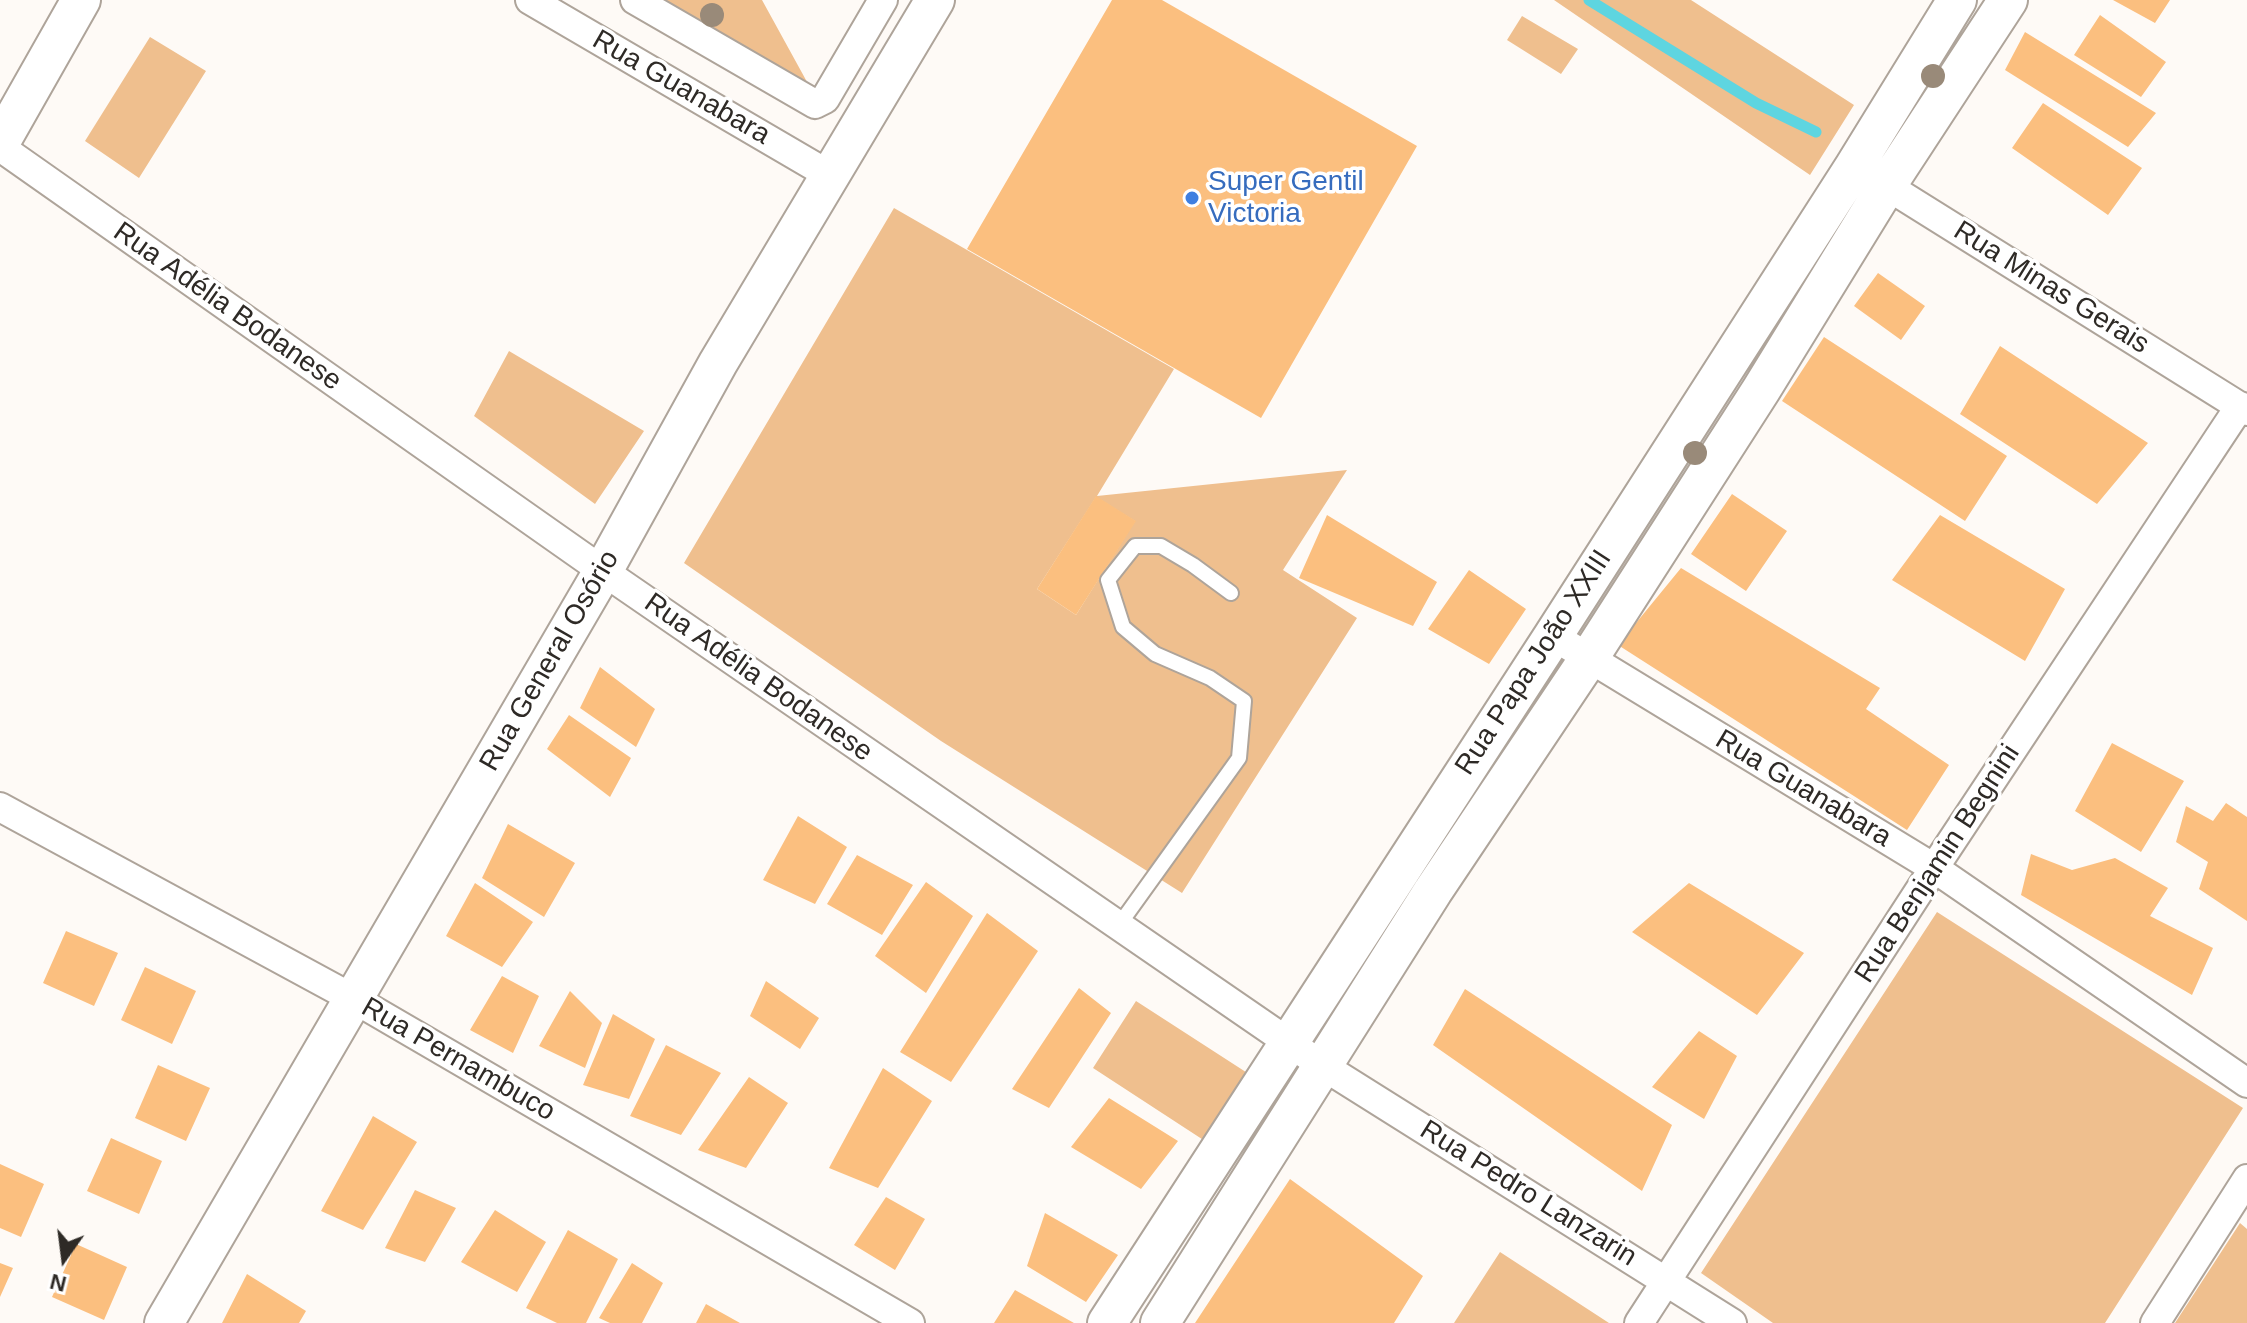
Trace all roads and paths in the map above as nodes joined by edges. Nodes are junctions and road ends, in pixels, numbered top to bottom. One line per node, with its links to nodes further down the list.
1 (81, 0): 8 (street)
2 (530, 0): 10 (street, Rua Guanabara)
3 (635, 0): 4 (street)
4 (883, 0)
5 (935, 0): 10 (street, Rua General Osório)
6 (1956, 2): 7 (street); 9 (street, Rua Papa João XXIII)
7 (1999, 13): 11 (street, Rua Papa João XXIII)
8 (0, 145): 16 (street, Rua Adélia Bodanese)
9 (1854, 167): 11 (street, Rua Minas Gerais); 12 (street, Rua Papa João XXIII)
10 (831, 176): 16 (street, Rua General Osório)
11 (1887, 185): 12 (street, Rua Papa João XXIII); 13 (street, Rua Minas Gerais)
12 (1744, 377): 14 (street, Rua Papa João XXIII); 15 (street, Rua Papa João XXIII)
13 (2244, 409): 21 (street, Rua Benjamin Begnini)
14 (1622, 527): 15 (street); 18 (street, Rua Papa João XXIII)
15 (1657, 548): 19 (street, Rua Papa João XXIII)
16 (603, 571): 24 (street, Rua Adélia Bodanese); 25 (street, Rua General Osório)
17 (1231, 593): 24 (lane)
18 (1553, 636): 19 (street, Rua Guanabara); 22 (street, Rua Papa João XXIII)
19 (1589, 658): 21 (street, Rua Guanabara); 23 (street, Rua Papa João XXIII)
20 (0, 807): 25 (street, Rua Pernambuco)
21 (1934, 868): 28 (street, Rua Guanabara); 31 (street, Rua Benjamin Begnini)
22 (1399, 870): 23 (street); 26 (street, Rua Papa João XXIII)
23 (1433, 891): 27 (street, Rua Papa João XXIII)
24 (1119, 925): 26 (street, Rua Adélia Bodanese)
25 (354, 999): 33 (street, Rua General Osório); 34 (street, Rua Pernambuco)
26 (1288, 1041): 27 (street, Rua Adélia Bodanese); 30 (street, Rua Papa João XXIII)
27 (1323, 1066): 31 (street, Rua Pedro Lanzarin); 32 (street, Rua Papa João XXIII)
28 (2247, 1083)
29 (2247, 1179): 39 (street)
30 (1142, 1266): 32 (street); 35 (street, Rua Papa João XXIII)
31 (1667, 1280): 37 (street, Rua Benjamin Begnini); 38 (street, Rua Pedro Lanzarin)
32 (1181, 1290): 36 (street, Rua Papa João XXIII)
33 (164, 1323)
34 (910, 1323)
35 (1107, 1323)
36 (1160, 1323)
37 (1639, 1323)
38 (1732, 1323)
39 (2155, 1323)

